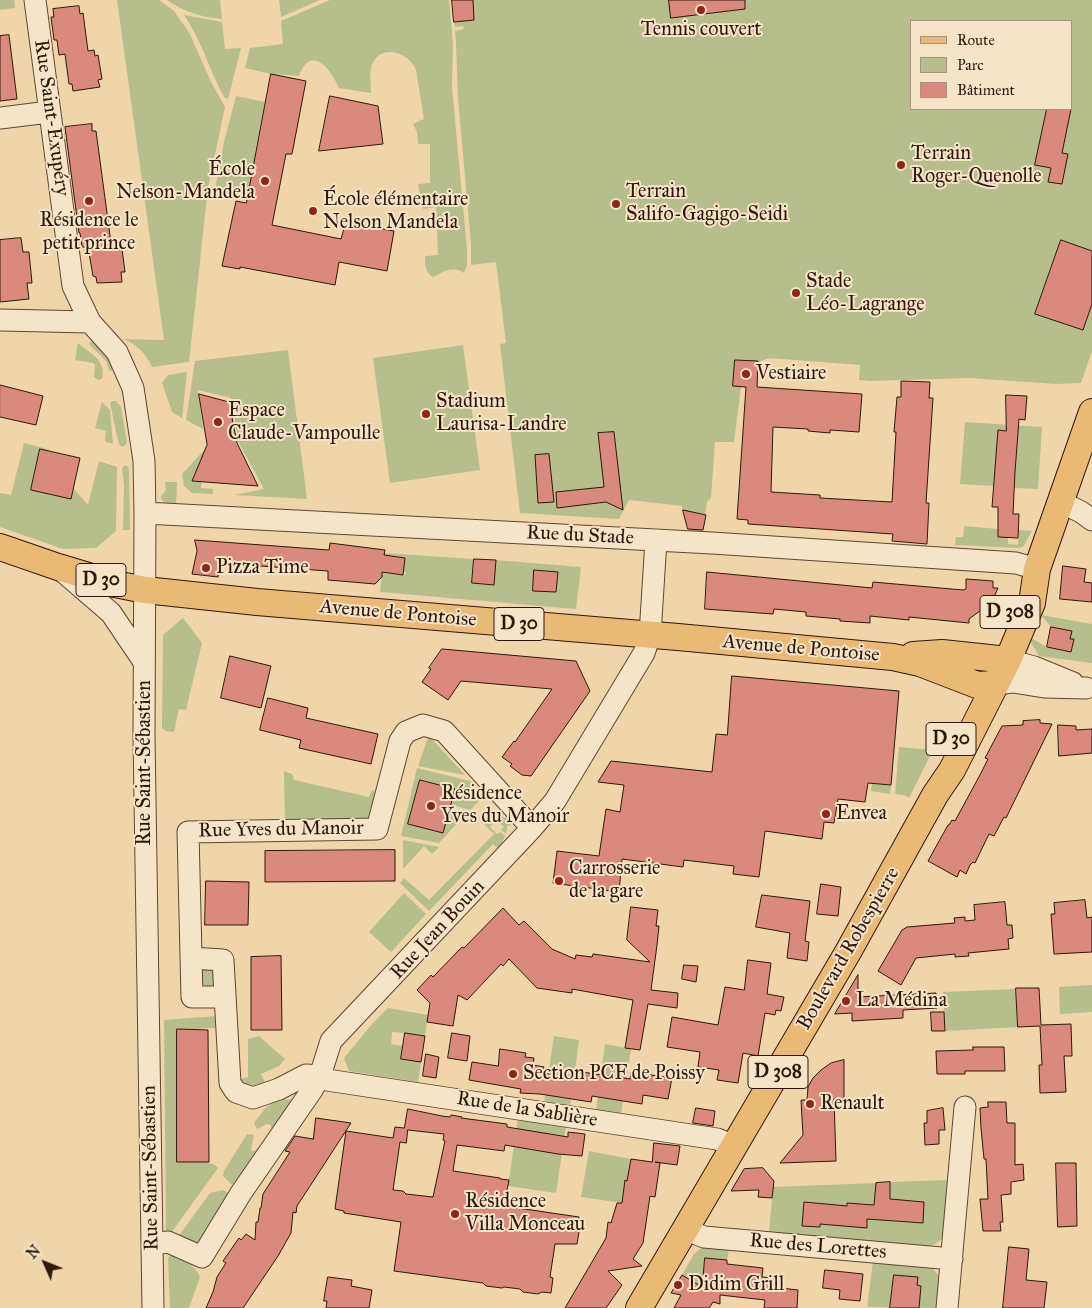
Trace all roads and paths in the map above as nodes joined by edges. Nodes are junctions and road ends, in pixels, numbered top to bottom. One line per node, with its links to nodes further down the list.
1 (35, 0): 2 (street, Rue Saint-Exupéry)
2 (49, 112): 3 (street); 5 (street, Rue Saint-Exupéry)
3 (0, 118)
4 (0, 320): 5 (street)
5 (90, 322): 8 (street, Rue Saint-Sébastien)
6 (1090, 426): 7 (main road, Boulevard Robespierre)
7 (1061, 502): 9 (street); 12 (main road, Boulevard Robespierre)
8 (145, 513): 10 (street, Rue du Stade); 14 (street, Rue Saint-Sébastien)
9 (1092, 520)
10 (656, 540): 12 (street, Rue du Stade); 15 (street, Rue Jean Bouin)
11 (0, 546): 13 (main road, Avenue de Pontoise / D 30)
12 (1026, 566): 17 (main road, Boulevard Robespierre / D 308)
13 (58, 567): 14 (main road, Avenue de Pontoise / D 30); 18 (street)
14 (145, 590): 15 (main road, Avenue de Pontoise / D 30); 18 (street, Rue Saint-Sébastien)
15 (650, 635): 16 (main road, Avenue de Pontoise / D 30); 22 (street, Rue Jean Bouin)
16 (893, 657): 17 (main road, D 308); 19 (main road, Avenue de Pontoise / D 30)
17 (999, 659): 19 (main road, Boulevard Robespierre / D 308); 20 (street)
18 (144, 662): 29 (street, Rue Saint-Sébastien)
19 (986, 685): 20 (street); 21 (main road, Boulevard Robespierre / D 30)
20 (1089, 689)
21 (935, 795): 27 (main road, Boulevard Robespierre / D 308)
22 (532, 828): 23 (street, Rue Yves du Manoir); 25 (street, Rue Jean Bouin)
23 (191, 958): 24 (street); 24 (street, Rue Yves du Manoir)
24 (225, 997): 25 (street)
25 (320, 1076): 27 (street, Rue de la Sablière); 29 (street, Rue Jean Bouin)
26 (964, 1107): 30 (street)
27 (734, 1146): 28 (main road, Boulevard Robespierre / D 308)
28 (685, 1228): 30 (street, Rue des Lorettes); 32 (main road, Boulevard Robespierre / D 308)
29 (152, 1244): 31 (street, Rue Saint-Sébastien)
30 (952, 1259): 33 (street)
31 (153, 1308)
32 (639, 1308)
33 (947, 1308)

